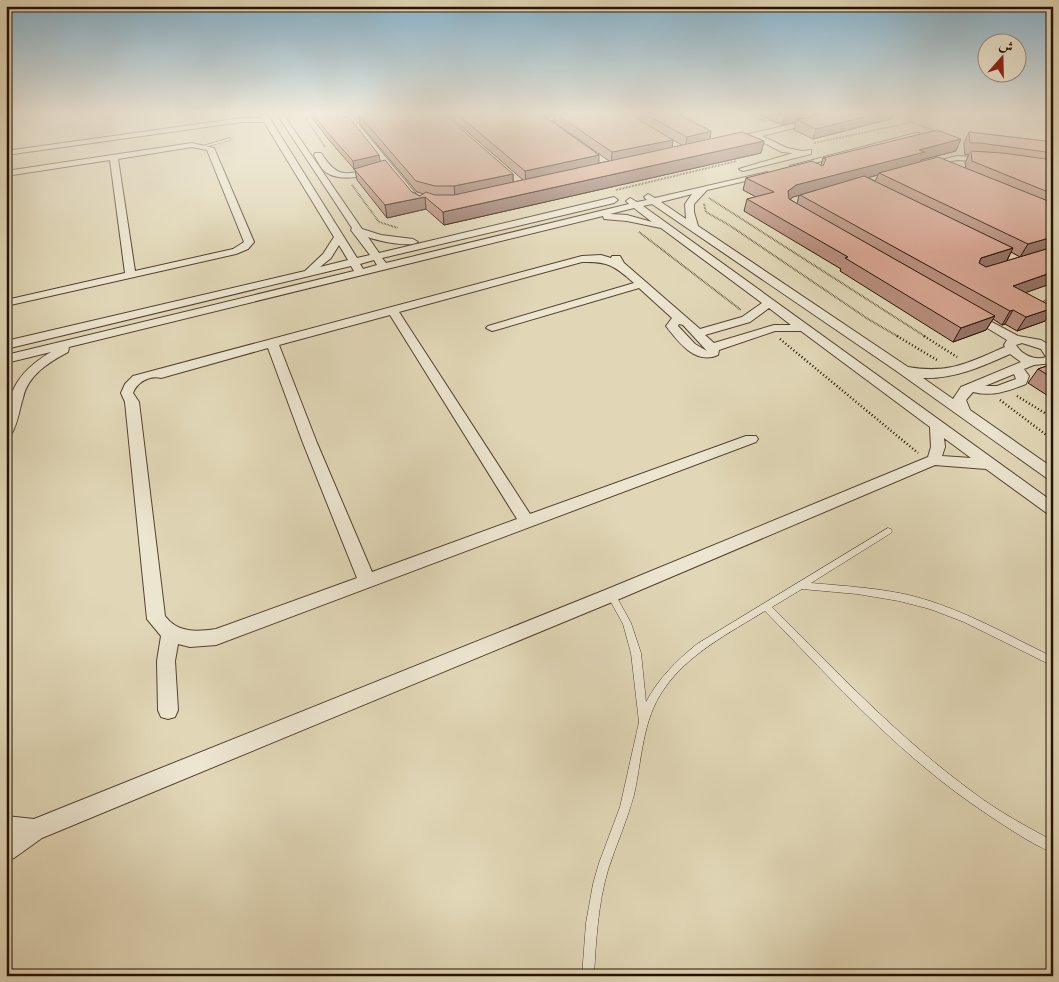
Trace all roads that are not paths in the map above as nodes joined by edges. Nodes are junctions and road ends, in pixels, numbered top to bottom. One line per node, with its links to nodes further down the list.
1 (102, 160): 20 (street)
2 (114, 160): 36 (street)
3 (215, 160): 36 (street)
4 (291, 160): 30 (street)
5 (311, 160): 28 (street)
6 (322, 160): 14 (street)
7 (385, 160): 14 (street)
8 (763, 160): 18 (street)
9 (817, 160): 16 (street)
10 (951, 160): 13 (street)
11 (978, 160): 12 (street)
12 (998, 162)
13 (932, 163): 15 (street); 17 (street)
14 (390, 166): 25 (street)
15 (914, 168)
16 (785, 170)
17 (948, 170)
18 (733, 171)
19 (772, 172): 21 (street)
20 (6, 175)
21 (704, 188): 24 (street); 27 (street)
22 (659, 190): 23 (street)
23 (634, 198): 24 (street); 24 (street); 26 (street); 29 (street); 31 (street)
24 (654, 201): 27 (street)
25 (436, 204)
26 (583, 218): 29 (street); 34 (street)
27 (693, 228): 55 (street)
28 (356, 230): 31 (street); 32 (street)
29 (671, 230): 39 (street)
30 (339, 236): 33 (street); 37 (street)
31 (436, 241): 32 (street)
32 (375, 256): 33 (street); 34 (street)
33 (354, 262): 35 (street); 37 (street)
34 (383, 267): 35 (street)
35 (360, 272): 46 (street)
36 (130, 275): 40 (street)
37 (301, 275): 49 (street)
38 (641, 284): 42 (street); 43 (street); 44 (street)
39 (768, 302): 43 (street); 45 (street)
40 (6, 303)
41 (965, 310): 48 (street)
42 (393, 311): 47 (street); 66 (street)
43 (690, 327): 51 (street); 51 (street)
44 (492, 328)
45 (803, 328): 51 (street); 59 (street)
46 (83, 340): 52 (street); 60 (street)
47 (272, 343): 68 (street); 72 (street)
48 (1013, 344): 50 (street); 53 (street); 55 (street)
49 (6, 345)
50 (1049, 345): 54 (street)
51 (712, 348)
52 (6, 359)
53 (1033, 361): 54 (street); 56 (street)
54 (1051, 362)
55 (899, 368): 58 (street)
56 (1016, 368): 57 (street); 57 (street)
57 (972, 387): 58 (street)
58 (964, 412): 64 (street)
59 (937, 426): 62 (street); 63 (street)
60 (6, 432)
61 (751, 439): 66 (street)
62 (934, 460): 63 (street); 70 (street)
63 (990, 464): 65 (street)
64 (1053, 476)
65 (1053, 510)
66 (527, 522): 68 (street)
67 (888, 531): 69 (lane)
68 (367, 581): 72 (street)
69 (800, 585): 71 (lane); 73 (lane)
70 (611, 595): 75 (lane); 77 (street)
71 (766, 606): 75 (lane); 78 (lane)
72 (170, 634): 74 (street)
73 (1053, 662)
74 (168, 710)
75 (644, 724): 80 (lane)
76 (6, 826): 77 (street)
77 (34, 830): 79 (street)
78 (1053, 847)
79 (6, 850)
80 (588, 976)

